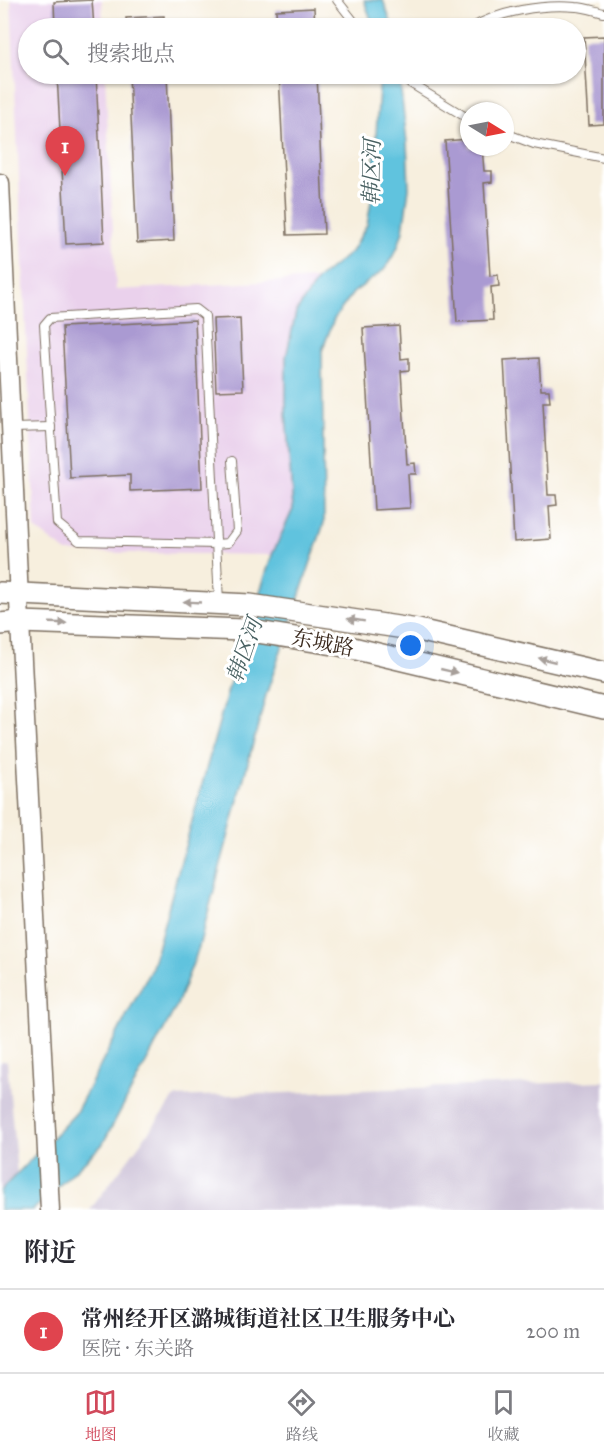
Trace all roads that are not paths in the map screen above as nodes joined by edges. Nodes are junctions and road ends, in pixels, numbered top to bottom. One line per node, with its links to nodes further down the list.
1 (337, 0): 3 (lane)
2 (604, 13): 4 (lane)
3 (351, 18)
4 (496, 18)
5 (414, 84): 6 (lane)
6 (460, 113)
7 (514, 137): 8 (lane)
8 (604, 158)
9 (0, 183): 11 (street)
10 (51, 427): 11 (lane); 13 (lane); 13 (lane)
11 (12, 428): 14 (street)
12 (232, 461): 13 (lane)
13 (216, 544): 15 (lane)
14 (10, 594): 15 (main road, 东城路, one-way to 14); 16 (street)
15 (219, 603): 17 (main road, 东城路, one-way to 15)
16 (10, 623): 18 (main road, 东城路, one-way to 18); 19 (street)
17 (604, 673)
18 (604, 708)
19 (49, 1204)

